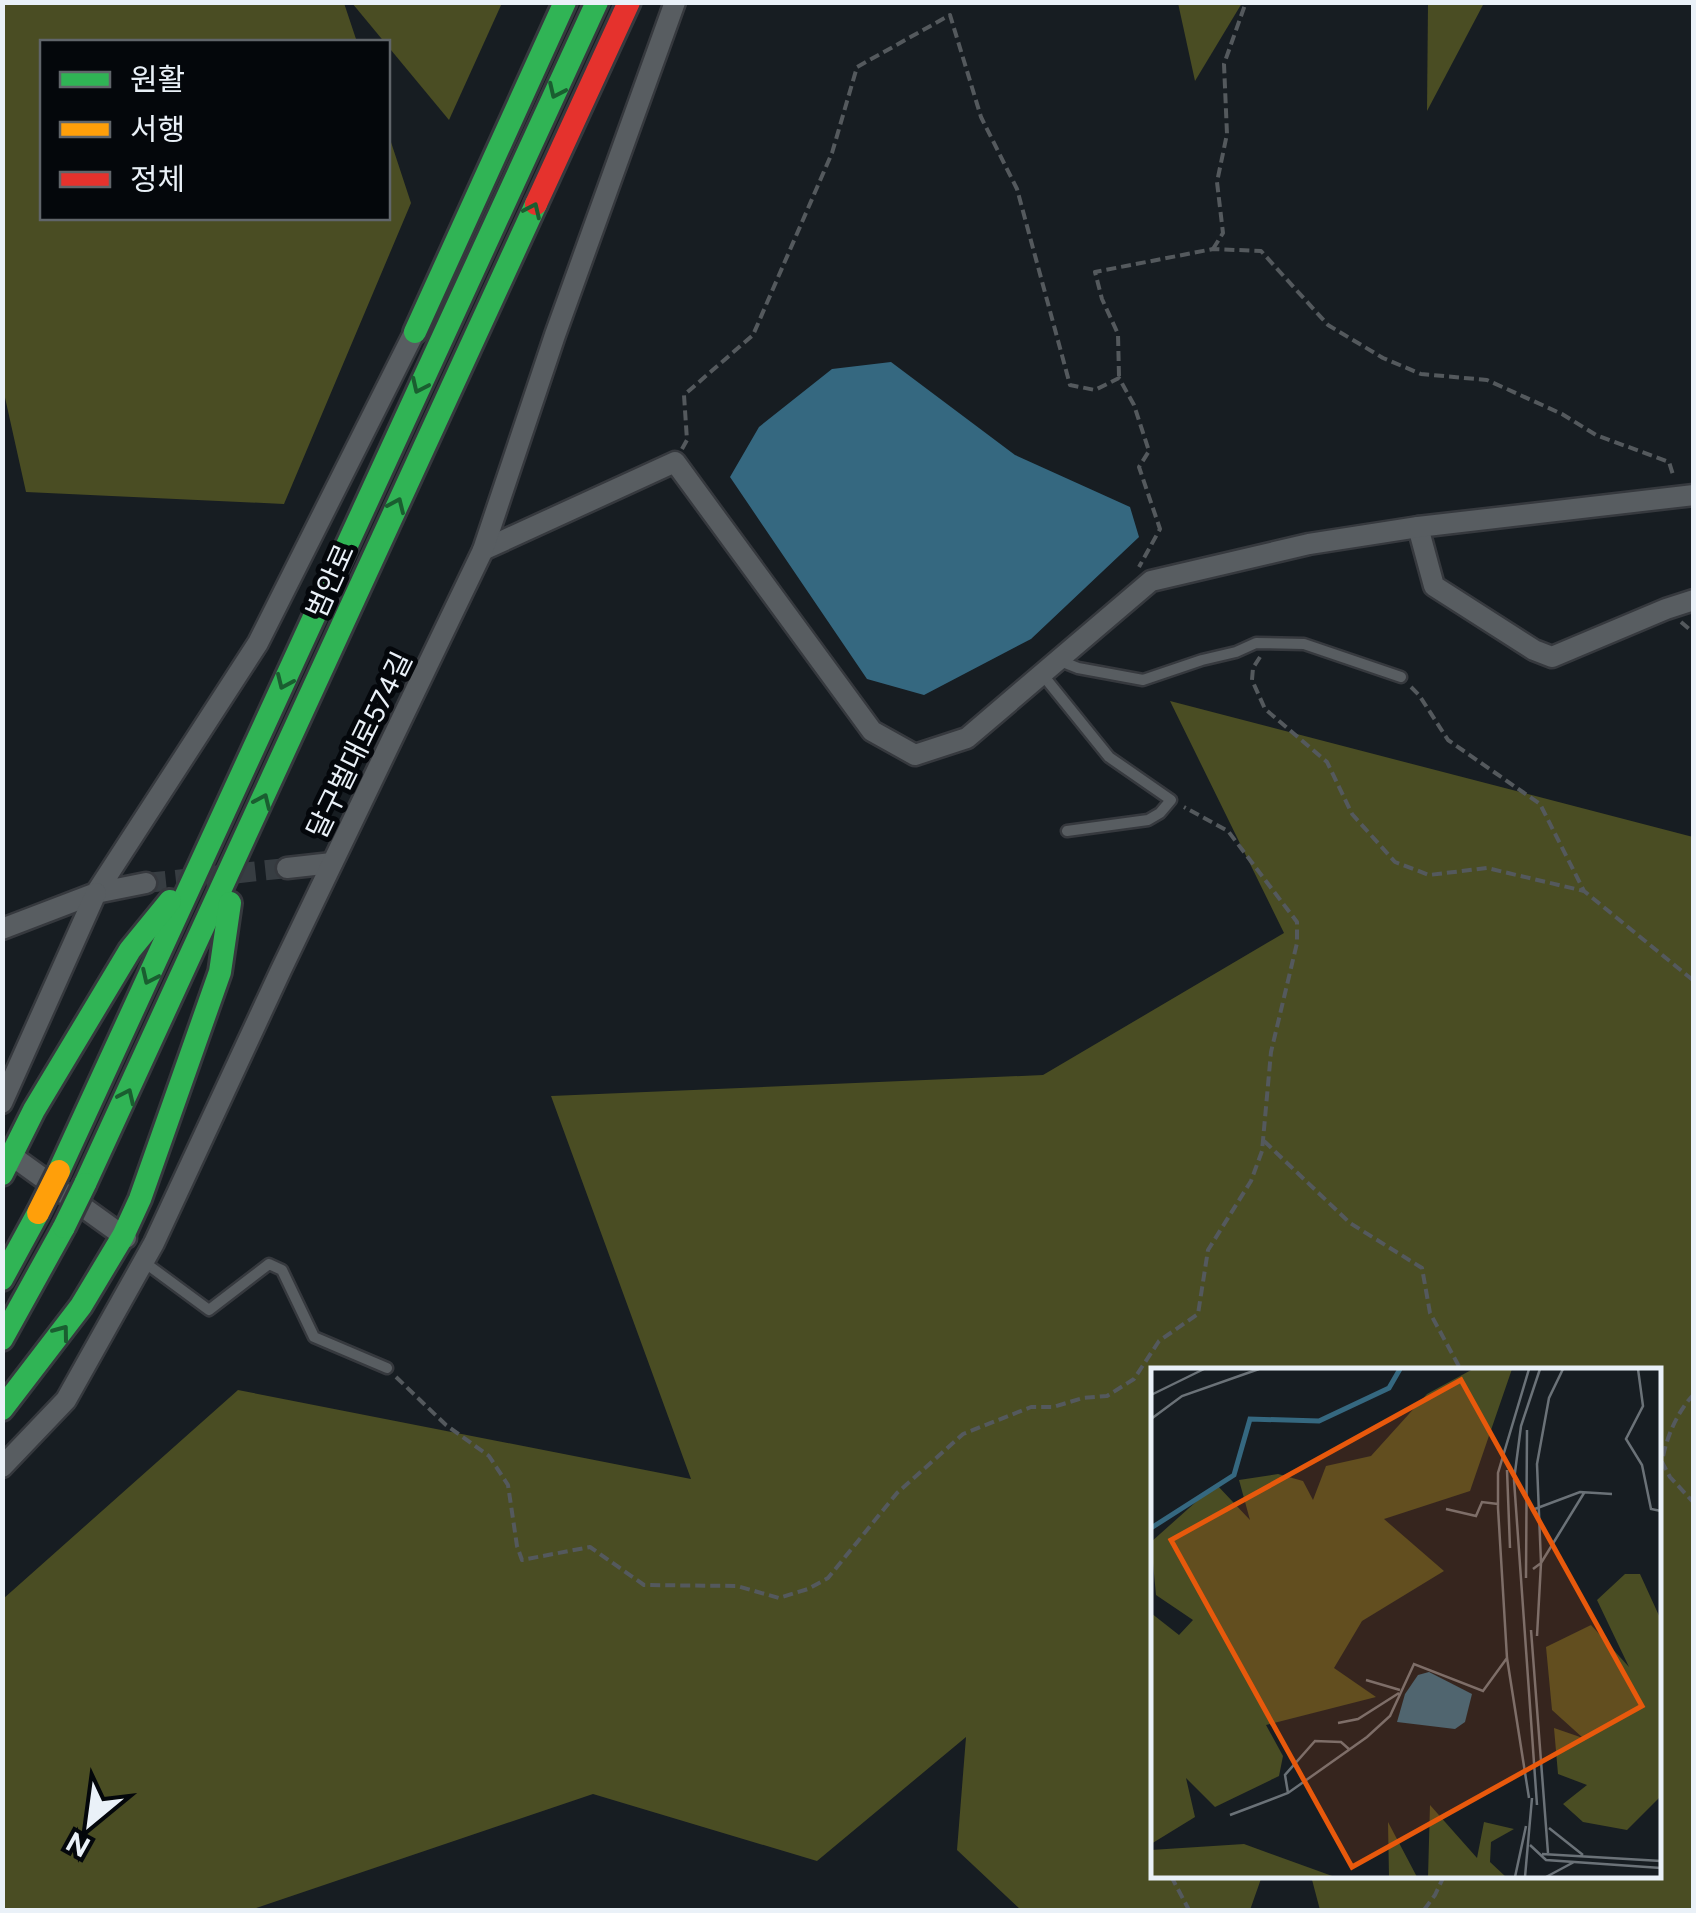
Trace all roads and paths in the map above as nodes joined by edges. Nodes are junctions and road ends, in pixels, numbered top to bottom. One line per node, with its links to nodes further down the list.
1 (565, 2): 9 (highway)
2 (597, 2): 18 (highway, 범안로, one-way to 18)
3 (629, 2): 20 (highway, 범안로, one-way to 3)
4 (654, 2): 7 (highway)
5 (675, 2): 14 (street, 달구벌대로574길)
6 (1246, 2): 8 (path)
7 (639, 37)
8 (1212, 248): 10 (path); 12 (path)
9 (418, 326): 18 (highway); 31 (street)
10 (1119, 378): 11 (path); 16 (path)
11 (675, 462): 14 (street); 21 (street)
12 (1686, 496): 13 (street)
13 (1418, 528): 16 (street); 17 (street)
14 (483, 550): 27 (street, 달구벌대로574길)
15 (398, 556): 20 (highway)
16 (1151, 581): 21 (street)
17 (1694, 600)
18 (302, 643): 25 (highway, 범안로, one-way to 25)
19 (1256, 643): 21 (lane); 22 (lane); 30 (path)
20 (325, 663): 26 (highway, 범안로, one-way to 20)
21 (1050, 667): 23 (lane)
22 (1400, 677): 30 (path)
23 (1171, 800): 24 (lane); 35 (path)
24 (1067, 832)
25 (203, 860): 36 (highway); 39 (highway, 범안로, one-way to 39, bridge)
26 (236, 860): 37 (highway); 40 (highway, 범안로, one-way to 26, bridge)
27 (332, 863): 28 (street); 38 (street, 달구벌대로574길)
28 (287, 868)
29 (146, 883): 31 (street)
30 (1584, 891): 33 (path)
31 (96, 892): 32 (street); 34 (street)
32 (2, 930)
33 (1694, 980)
34 (2, 1103)
35 (1264, 1141): 41 (path); 42 (path)
36 (5, 1160): 37 (street)
37 (123, 1236): 38 (street); 44 (highway, one-way to 37)
38 (147, 1257): 41 (lane); 45 (street, 달구벌대로574길)
39 (2, 1279)
40 (2, 1338)
41 (387, 1368)
42 (1460, 1368)
43 (1694, 1394): 46 (path)
44 (2, 1410)
45 (2, 1466)
46 (1694, 1503)
47 (1172, 1878): 49 (path)
48 (1443, 1878): 50 (path)
49 (1189, 1910)
50 (1424, 1910)

